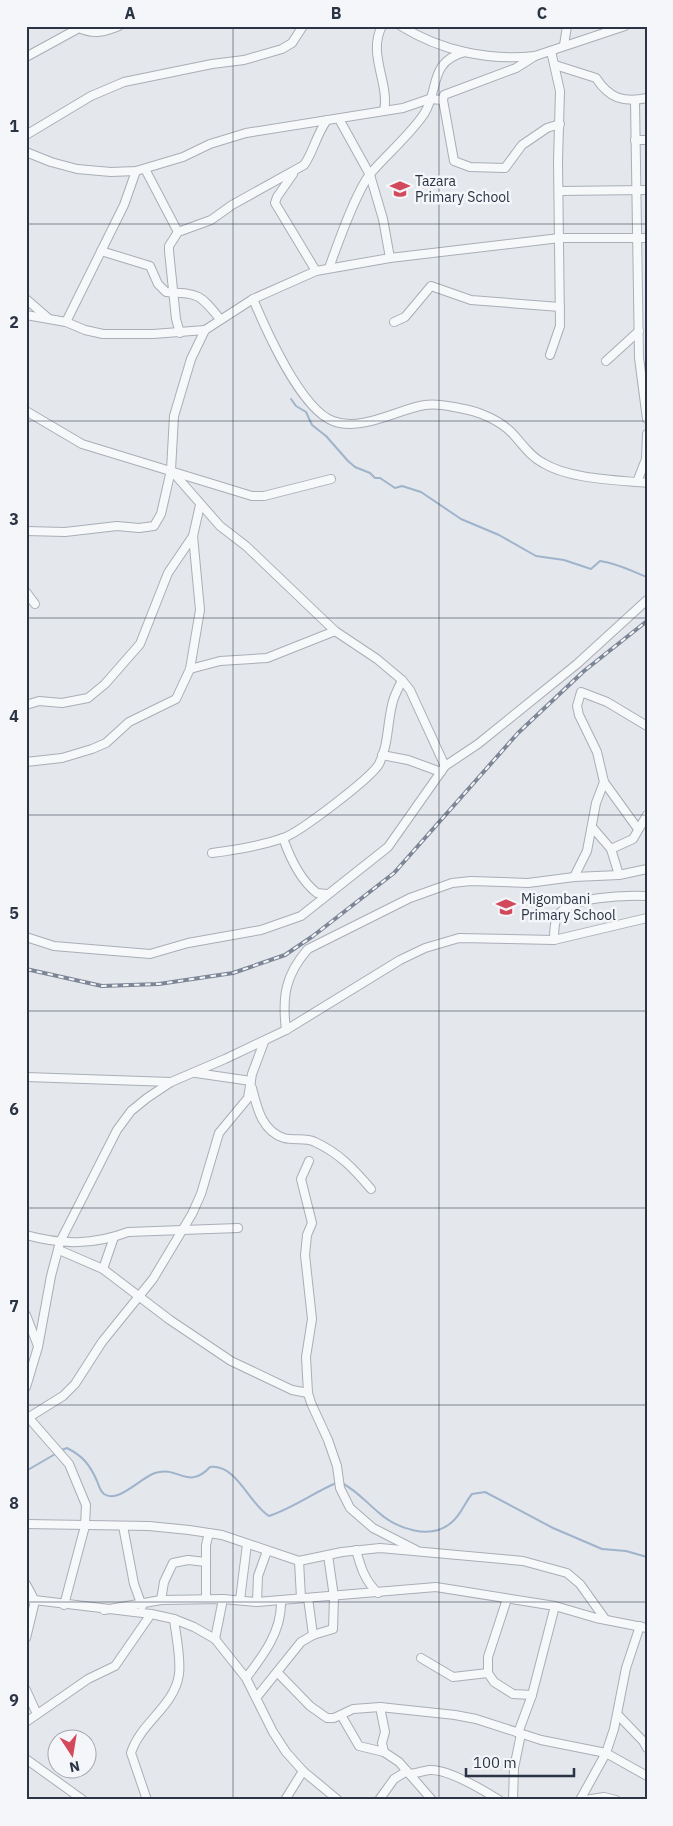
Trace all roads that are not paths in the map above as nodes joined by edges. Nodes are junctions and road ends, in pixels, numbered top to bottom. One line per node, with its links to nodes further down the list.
1 (119, 26): 7 (street)
2 (302, 26): 22 (street)
3 (382, 26): 18 (street)
4 (401, 26): 10 (street)
5 (567, 26): 8 (street)
6 (625, 26): 8 (street)
7 (78, 27): 11 (street)
8 (564, 45): 9 (street)
9 (551, 51): 12 (street); 13 (street)
10 (465, 52): 12 (street); 15 (street)
11 (26, 56)
12 (535, 56): 16 (street)
13 (555, 65): 17 (street); 21 (street)
14 (647, 98): 17 (street)
15 (429, 99): 16 (street); 18 (street); 29 (street)
16 (443, 100): 21 (street)
17 (635, 102): 23 (street)
18 (384, 111): 19 (street)
19 (339, 119): 20 (street); 29 (street)
20 (327, 120): 26 (street); 28 (street)
21 (560, 124): 32 (street)
22 (26, 135)
23 (635, 140): 24 (street); 30 (street)
24 (647, 140)
25 (26, 152): 27 (street)
26 (145, 169): 27 (street); 33 (street)
27 (136, 171): 37 (street)
28 (295, 172): 33 (street); 40 (street)
29 (370, 175): 38 (street); 39 (street)
30 (636, 190): 31 (street); 32 (street); 35 (street)
31 (647, 190)
32 (559, 191): 34 (street)
33 (178, 232): 41 (street)
34 (560, 238): 35 (street); 38 (street); 44 (street)
35 (636, 238): 36 (street); 51 (street)
36 (647, 238)
37 (101, 251): 41 (street); 48 (street)
38 (390, 258): 39 (street)
39 (328, 268): 40 (street)
40 (316, 271): 43 (street)
41 (175, 292): 47 (street); 52 (street)
42 (26, 299): 46 (street)
43 (253, 299): 47 (street); 60 (street)
44 (560, 307): 49 (street); 53 (street)
45 (26, 315): 46 (street)
46 (48, 318): 48 (street)
47 (220, 319): 50 (street)
48 (66, 322): 52 (street)
49 (394, 322)
50 (205, 330): 52 (street); 58 (street)
51 (639, 331): 54 (street); 56 (street)
52 (180, 333)
53 (550, 355)
54 (606, 361)
55 (26, 411): 58 (street)
56 (647, 419)
57 (647, 434): 60 (street)
58 (171, 470): 59 (street); 62 (street); 63 (street)
59 (331, 479)
60 (637, 482): 61 (street)
61 (647, 482)
62 (200, 505): 64 (street); 68 (street)
63 (26, 531)
64 (193, 536): 69 (street); 71 (street)
65 (26, 592): 67 (street)
66 (647, 600): 75 (street)
67 (35, 604)
68 (335, 632): 69 (street); 70 (street)
69 (190, 669): 74 (street)
70 (402, 680): 73 (street); 75 (street)
71 (26, 706)
72 (647, 726): 76 (street)
73 (382, 756): 75 (street); 80 (street)
74 (26, 762)
75 (443, 769): 86 (street)
76 (604, 782): 78 (street); 79 (street)
77 (647, 815): 79 (street)
78 (592, 826): 81 (street); 85 (street)
79 (638, 829): 81 (street)
80 (283, 838): 82 (street); 86 (street)
81 (611, 849): 84 (street)
82 (212, 853)
83 (647, 869): 84 (street)
84 (619, 875): 85 (street)
85 (574, 877): 91 (street)
86 (327, 894): 89 (street)
87 (647, 896): 90 (street)
88 (647, 918): 90 (street)
89 (26, 937)
90 (554, 940): 91 (street)
91 (286, 1030): 92 (street)
92 (264, 1042): 93 (street); 96 (street)
93 (194, 1072): 95 (street); 96 (street)
94 (26, 1077): 95 (street)
95 (171, 1082): 103 (street)
96 (251, 1083): 98 (street); 100 (street)
97 (310, 1161): 109 (street)
98 (371, 1189)
99 (238, 1228): 100 (street)
100 (183, 1230): 102 (street); 105 (street)
101 (26, 1235): 103 (street)
102 (114, 1237): 103 (street); 104 (street)
103 (59, 1246): 104 (street); 107 (street)
104 (103, 1269): 105 (street)
105 (140, 1296): 109 (street); 110 (street)
106 (26, 1315): 107 (street)
107 (38, 1347): 108 (street)
108 (26, 1387)
109 (308, 1393): 118 (street)
110 (27, 1418): 112 (street)
111 (26, 1524): 112 (street)
112 (85, 1526): 113 (street); 135 (street)
113 (123, 1526): 114 (street); 134 (street)
114 (209, 1533): 115 (street); 121 (street)
115 (247, 1544): 117 (street); 131 (street)
116 (356, 1550): 118 (street); 119 (street); 123 (street)
117 (267, 1551): 120 (street); 133 (street)
118 (420, 1552): 139 (street)
119 (328, 1555): 120 (street); 124 (street)
120 (299, 1561): 125 (street)
121 (206, 1562): 126 (street); 130 (street)
122 (26, 1584): 129 (street)
123 (378, 1593): 124 (street); 128 (street)
124 (334, 1597): 125 (street); 142 (street)
125 (304, 1598): 132 (street); 142 (street)
126 (206, 1599): 127 (street); 130 (street)
127 (223, 1599): 131 (street); 144 (street)
128 (507, 1599): 136 (street); 147 (street)
129 (30, 1600): 135 (street); 143 (street)
130 (161, 1600): 134 (street)
131 (240, 1600): 133 (street)
132 (281, 1601): 133 (street); 148 (street)
133 (257, 1602)
134 (141, 1603): 137 (street); 138 (street)
135 (64, 1605): 137 (street)
136 (555, 1606): 139 (street); 150 (street)
137 (104, 1610): 138 (street)
138 (147, 1614): 140 (street); 153 (street)
139 (605, 1619): 141 (street)
140 (174, 1620): 144 (street); 166 (street)
141 (643, 1627): 155 (street)
142 (313, 1634): 146 (street)
143 (26, 1638)
144 (214, 1639): 148 (street)
145 (421, 1658): 147 (street)
146 (277, 1672): 151 (street); 154 (street)
147 (488, 1673): 150 (street)
148 (246, 1678): 151 (street)
149 (26, 1690): 153 (street)
150 (532, 1695): 157 (street)
151 (256, 1698): 162 (street)
152 (380, 1707): 154 (street); 157 (street); 159 (street)
153 (37, 1714): 156 (street)
154 (341, 1715): 159 (street)
155 (618, 1715): 158 (street); 160 (street)
156 (26, 1722)
157 (519, 1734): 160 (street); 172 (street)
158 (647, 1748)
159 (384, 1752): 163 (street)
160 (606, 1753): 164 (street); 173 (street)
161 (26, 1760): 165 (street)
162 (302, 1771): 167 (street); 168 (street)
163 (408, 1772): 169 (street); 170 (street); 171 (street)
164 (647, 1776)
165 (83, 1800)
166 (147, 1800)
167 (285, 1800)
168 (338, 1800)
169 (379, 1800)
170 (432, 1800)
171 (499, 1800)
172 (513, 1800)
173 (580, 1800)
174 (585, 1800): 175 (street)
175 (616, 1800)

